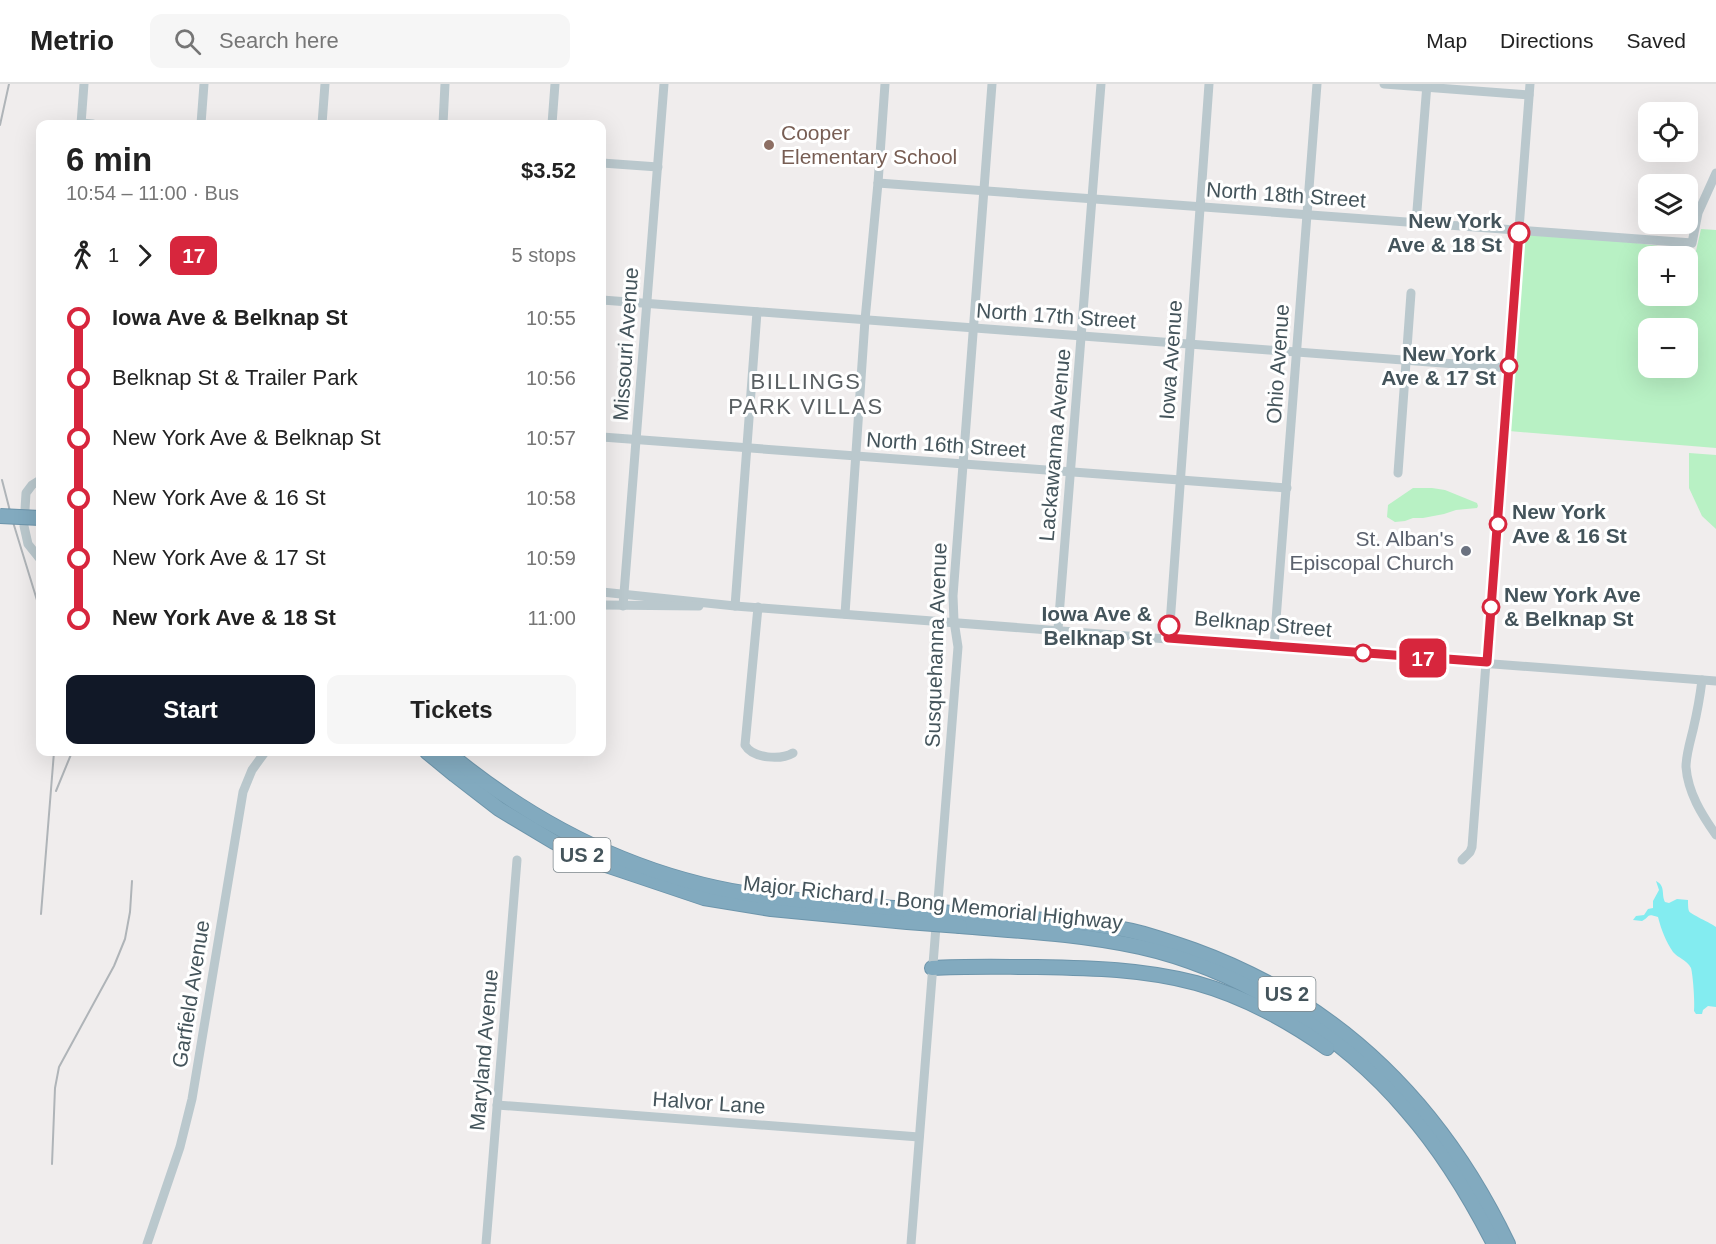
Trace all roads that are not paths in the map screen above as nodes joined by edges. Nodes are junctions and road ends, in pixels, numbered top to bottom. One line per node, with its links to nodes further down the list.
1 (84, 84): 16 (street)
2 (204, 84): 17 (street)
3 (325, 84): 18 (street)
4 (445, 84): 19 (street)
5 (555, 84): 20 (street)
6 (664, 84): 22 (street, Missouri Avenue)
7 (885, 84): 24 (street)
8 (992, 84): 25 (street, Susquehanna Avenue)
9 (1101, 84): 26 (street, Lackawanna Avenue)
10 (1209, 84): 27 (street, Iowa Avenue)
11 (1317, 84): 28 (street, Ohio Avenue)
12 (1384, 84): 14 (street)
13 (1530, 84): 15 (street)
14 (1427, 86): 15 (street); 29 (street)
15 (1529, 95): 30 (street)
16 (81, 120)
17 (201, 120)
18 (322, 120)
19 (443, 120)
20 (552, 120)
21 (606, 163): 22 (street)
22 (658, 167): 33 (street, Missouri Avenue)
23 (1716, 173): 30 (street, North 18th Street)
24 (878, 183): 25 (street, North 18th Street); 35 (street)
25 (984, 191): 26 (street, North 18th Street); 36 (street, Susquehanna Avenue)
26 (1093, 199): 27 (street, North 18th Street); 37 (street, Lackawanna Avenue)
27 (1200, 207): 28 (street, North 18th Street); 38 (street, Iowa Avenue)
28 (1308, 215): 29 (street, North 18th Street); 39 (street, Ohio Avenue)
29 (1416, 223): 30 (street, North 18th Street)
30 (1519, 230): 41 (street)
31 (1412, 293): 40 (street)
32 (606, 300): 33 (street, North 17th Street)
33 (647, 304): 34 (street, North 17th Street); 43 (street, Missouri Avenue)
34 (757, 312): 35 (street, North 17th Street); 44 (street)
35 (865, 320): 36 (street, North 17th Street); 45 (street)
36 (973, 328): 37 (street, North 17th Street); 46 (street, Susquehanna Avenue)
37 (1082, 336): 38 (street, North 17th Street); 47 (street, Lackawanna Avenue)
38 (1191, 344): 39 (street, North 17th Street); 49 (street, Iowa Avenue)
39 (1297, 352): 40 (street, North 17th Street); 51 (street, Ohio Avenue)
40 (1407, 360): 41 (street, North 17th Street); 48 (street)
41 (1509, 368): 66 (street)
42 (606, 437): 43 (street, North 16th Street)
43 (637, 440): 44 (street, North 16th Street); 56 (street, Missouri Avenue)
44 (748, 449): 45 (street, North 16th Street); 59 (street)
45 (855, 457): 46 (street, North 16th Street); 61 (street)
46 (964, 465): 47 (street, North 16th Street); 62 (street, Susquehanna Avenue)
47 (1070, 472): 49 (street, North 16th Street); 63 (street, Lackawanna Avenue)
48 (1398, 474)
49 (1180, 480): 51 (street, North 16th Street); 64 (street, Iowa Avenue)
50 (36, 482): 54 (street)
51 (1287, 488): 65 (street, Ohio Avenue)
52 (0, 516): 53 (highway, bridge)
53 (36, 518)
54 (36, 554)
55 (606, 592): 56 (street, Belknap Street)
56 (624, 593): 58 (street, Missouri Avenue); 59 (street, Belknap Street)
57 (606, 605): 58 (street, Belknap Street)
58 (623, 606): 59 (street, Belknap Street)
59 (735, 606): 60 (street, Belknap Street)
60 (758, 607): 61 (street, Belknap Street); 69 (street)
61 (845, 614): 62 (street, Belknap Street)
62 (954, 621): 63 (street, Belknap Street); 80 (street, Susquehanna Avenue)
63 (1058, 629): 64 (street, Belknap Street)
64 (1168, 638): 65 (street, Belknap Street)
65 (1274, 646): 66 (street, Belknap Street)
66 (1487, 662): 67 (street, Belknap Street); 77 (street)
67 (1702, 680): 68 (street, Belknap Street); 75 (street)
68 (1716, 681)
69 (793, 753)
70 (262, 756): 84 (street, Garfield Avenue)
71 (432, 756): 78 (highway, Major Richard I. Bong Memorial Highway / US 2)
72 (452, 756): 74 (highway, Major Richard I. Bong Memorial Highway / US 2)
73 (456, 756): 74 (highway)
74 (464, 765): 78 (highway, Major Richard I. Bong Memorial Highway / US 2)
75 (1716, 835)
76 (517, 860): 81 (street, Maryland Avenue)
77 (1462, 860)
78 (908, 916): 79 (highway, Major Richard I. Bong Memorial Highway / US 2, bridge)
79 (961, 920): 83 (highway, Major Richard I. Bong Memorial Highway / US 2); 88 (highway, Major Richard I. Bong Memorial Highway / US 2)
80 (932, 968): 82 (street, Susquehanna Avenue); 83 (highway)
81 (497, 1105): 82 (street, Halvor Lane); 85 (street, Maryland Avenue)
82 (919, 1137): 86 (street, Susquehanna Avenue)
83 (1449, 1167): 87 (highway, Major Richard I. Bong Memorial Highway / US 2)
84 (147, 1244)
85 (486, 1244)
86 (911, 1244)
87 (1494, 1244)
88 (1508, 1244)

